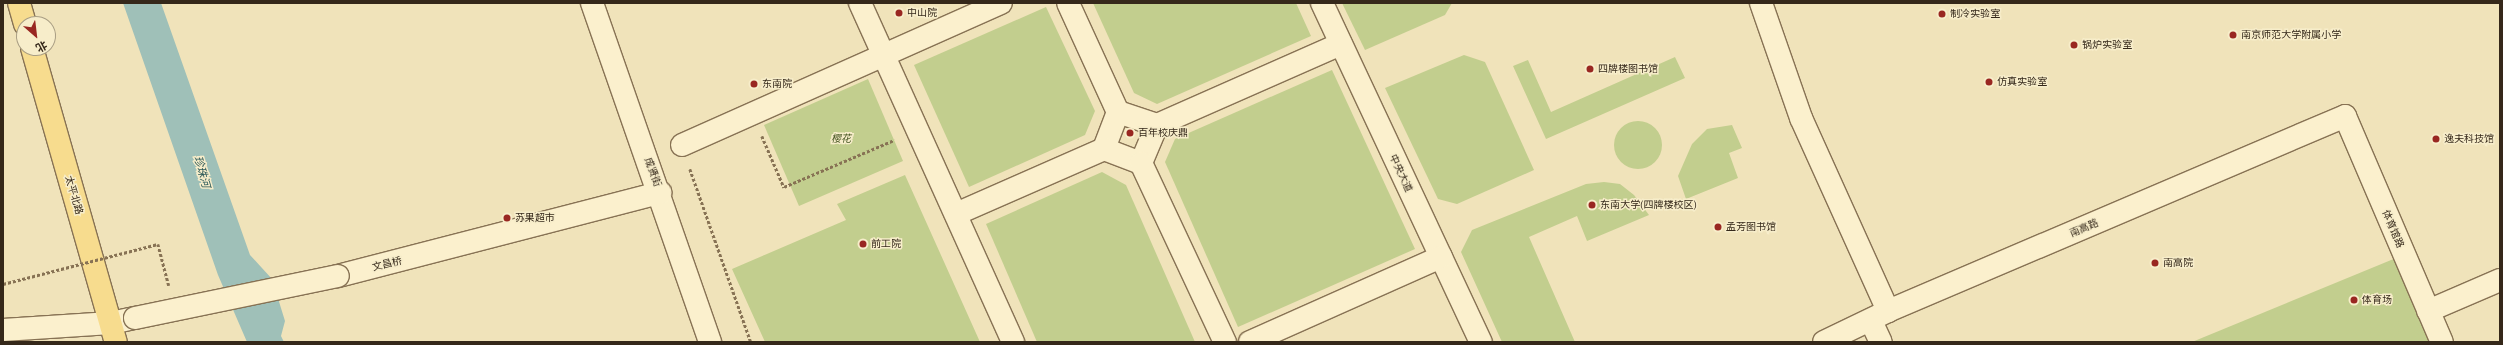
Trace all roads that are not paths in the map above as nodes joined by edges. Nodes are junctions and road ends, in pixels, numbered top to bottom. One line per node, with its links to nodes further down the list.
1 (19, 3): 8 (main road)
2 (592, 3): 18 (street, 成贤街)
3 (860, 3): 10 (street)
4 (1001, 3): 10 (street)
5 (1068, 3): 12 (street)
6 (1322, 3): 9 (street, 中央大道)
7 (1761, 3): 23 (street)
8 (23, 16)
9 (1341, 44): 14 (street); 20 (street, 中央大道)
10 (884, 53): 15 (street); 19 (street)
11 (34, 56): 25 (main road, 太平北路)
12 (1118, 112): 14 (street); 16 (street)
13 (2344, 116): 22 (street, 体育馆路); 23 (street, 南高路)
14 (1157, 125): 17 (street)
15 (682, 146)
16 (1104, 149): 17 (street); 19 (street)
17 (1141, 163): 28 (street)
18 (660, 193): 25 (street, 文昌桥, bridge); 26 (street, 成贤街)
19 (956, 214): 27 (street)
20 (1441, 257): 29 (street); 30 (street, 中央大道)
21 (2500, 280): 22 (street)
22 (2428, 311): 33 (street, 体育馆路)
23 (1880, 316): 31 (street, 南高路); 32 (street)
24 (3, 330): 25 (street, 文昌桥)
25 (114, 333)
26 (710, 342)
27 (1013, 342)
28 (1225, 342)
29 (1250, 342)
30 (1481, 342)
31 (1824, 342)
32 (1881, 342)
33 (2442, 342)

